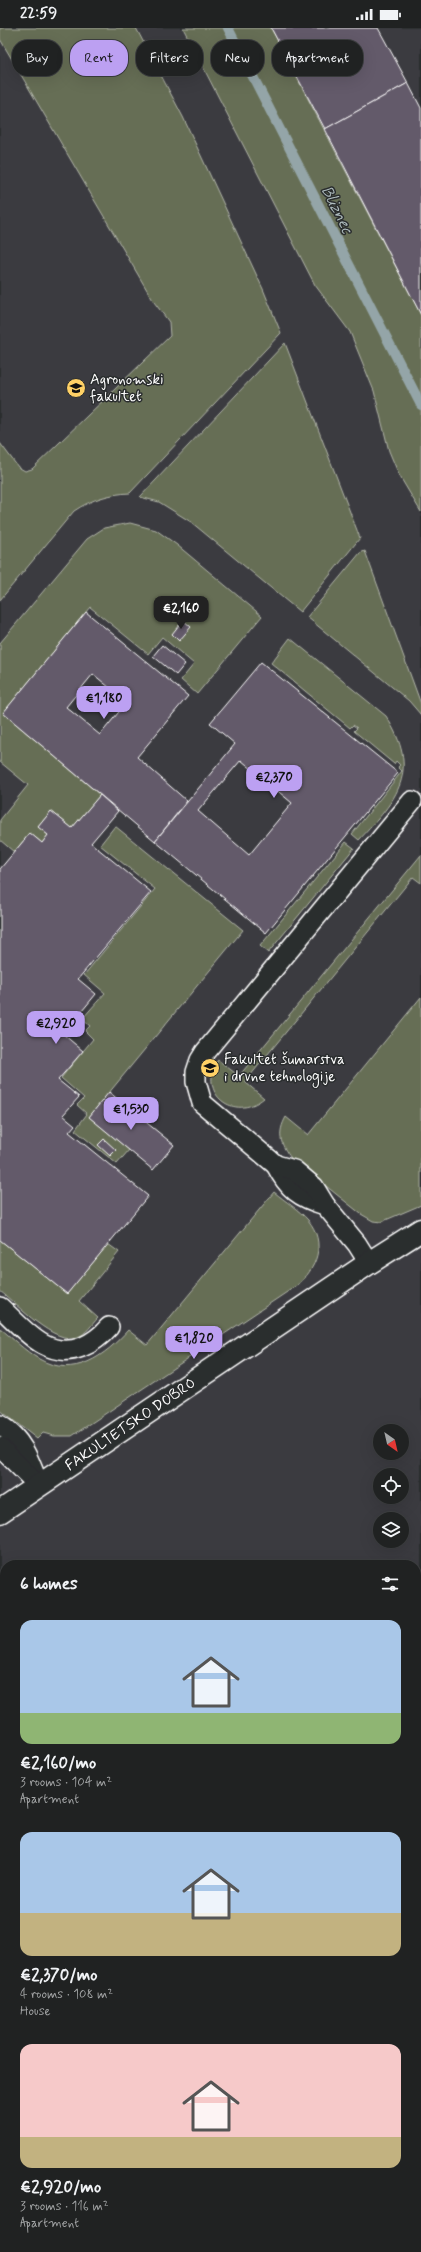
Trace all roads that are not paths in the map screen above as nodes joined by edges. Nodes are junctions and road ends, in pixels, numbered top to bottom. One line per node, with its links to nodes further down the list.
1 (412, 800): 3 (lane)
2 (421, 1230): 3 (street, FAKULTETSKO DOBRO)
3 (369, 1263): 8 (street, FAKULTETSKO DOBRO)
4 (0, 1307): 5 (lane)
5 (108, 1326)
6 (0, 1425): 8 (lane)
7 (0, 1447): 8 (lane)
8 (39, 1486): 9 (street, FAKULTETSKO DOBRO)
9 (0, 1512)

